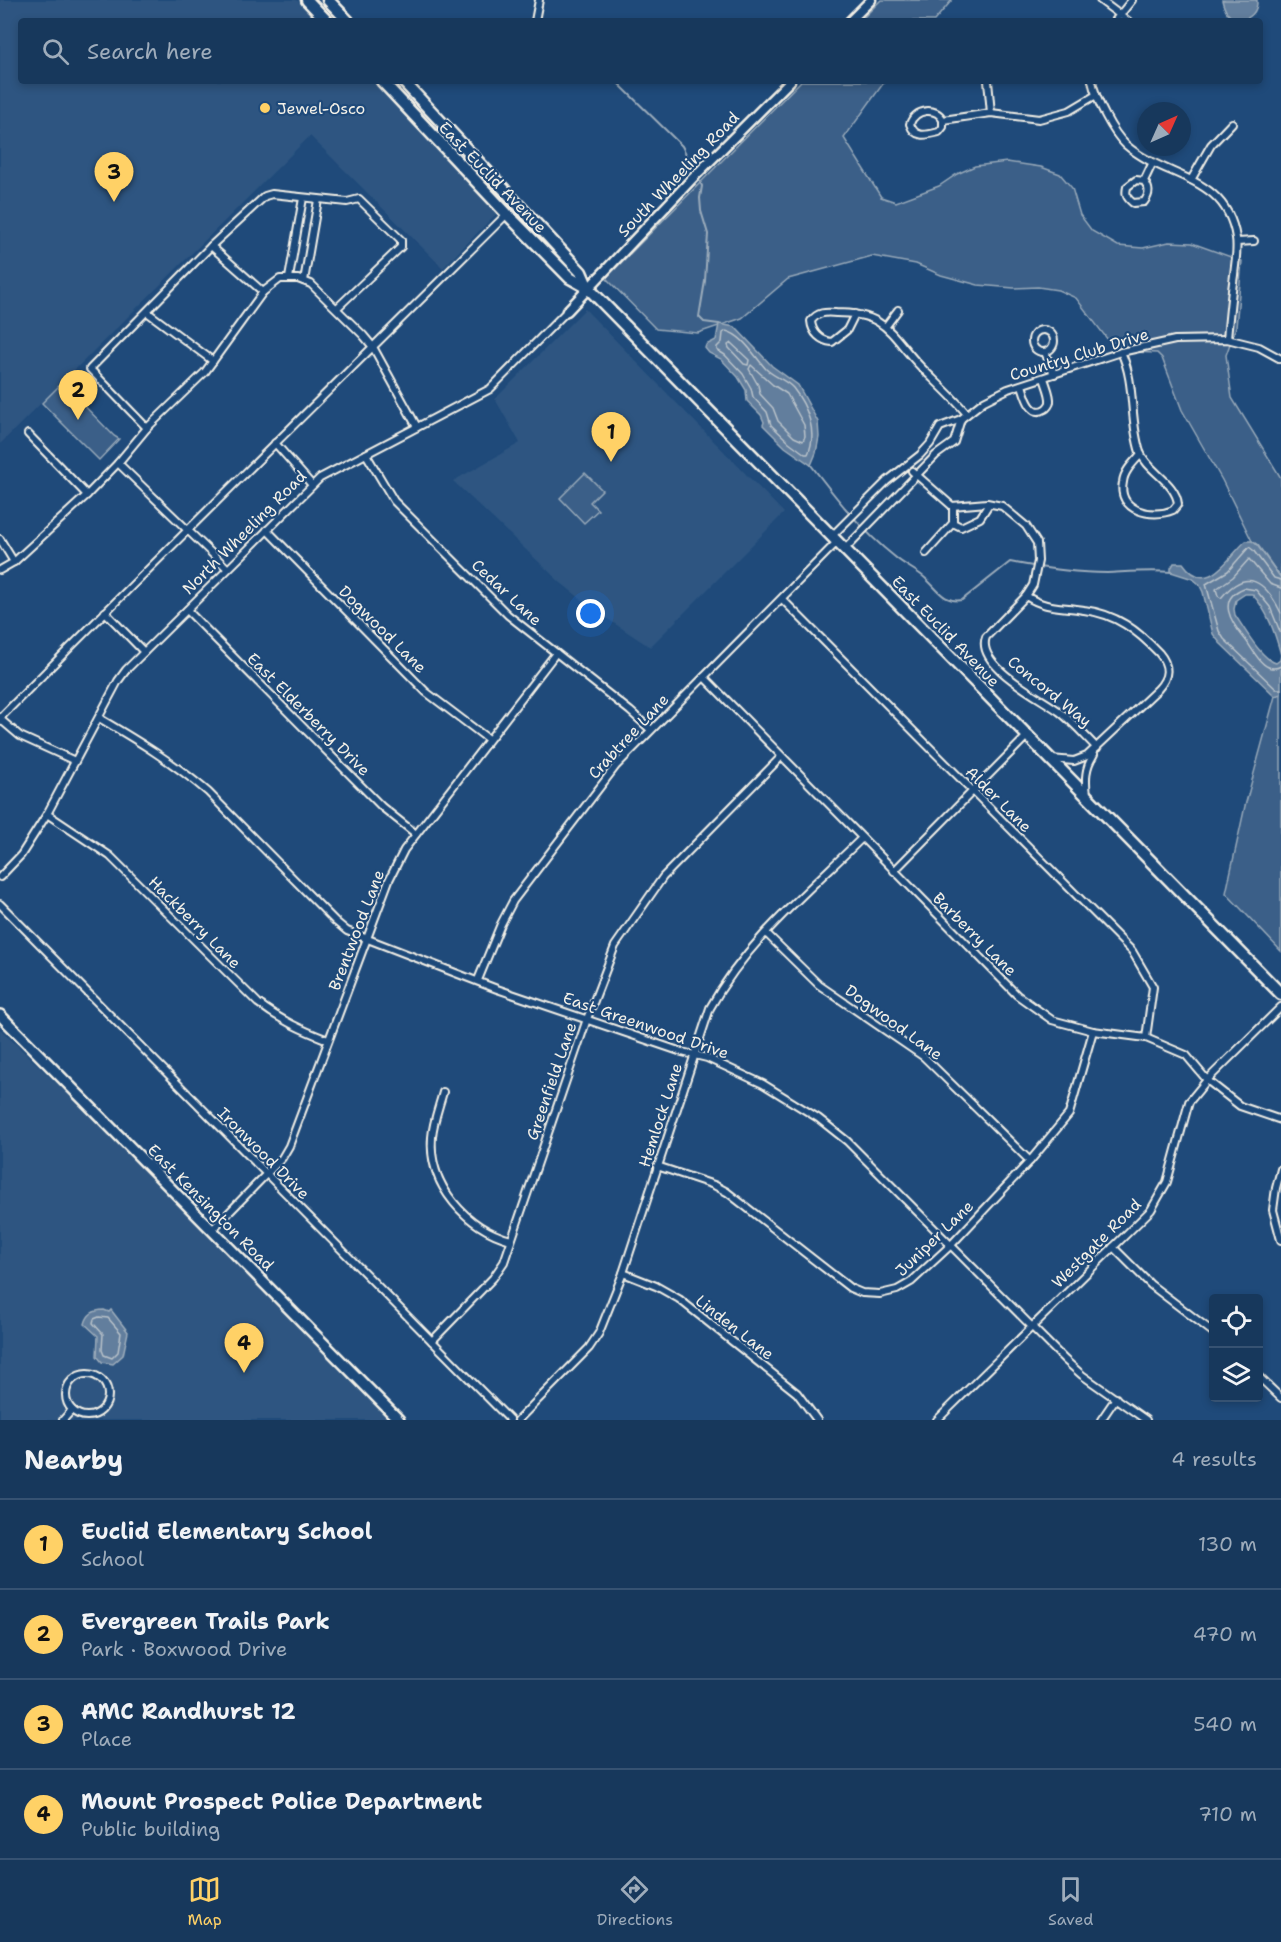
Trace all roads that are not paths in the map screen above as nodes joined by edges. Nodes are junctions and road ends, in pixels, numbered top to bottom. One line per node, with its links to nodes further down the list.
1 (307, 0): 7 (main road)
2 (328, 0): 8 (main road)
3 (538, 0): 9 (street)
4 (871, 0): 10 (street)
5 (1100, 0): 11 (street)
6 (1132, 0): 11 (street)
7 (324, 18)
8 (345, 18)
9 (535, 18)
10 (853, 18)
11 (1117, 18)
12 (385, 84): 26 (main road, East Euclid Avenue)
13 (406, 84): 32 (main road, East Euclid Avenue)
14 (787, 84): 32 (street, South Wheeling Road)
15 (988, 84): 18 (street)
16 (1093, 84): 17 (street)
17 (1096, 95): 18 (street); 21 (street)
18 (991, 113): 19 (street)
19 (944, 120): 19 (street)
20 (1232, 123): 22 (street)
21 (1153, 162): 22 (street); 23 (street)
22 (1191, 180): 28 (street)
23 (1143, 181)
24 (303, 198): 25 (street); 29 (street); 30 (street)
25 (318, 200): 31 (street); 34 (street)
26 (507, 214): 32 (main road, East Euclid Avenue); 41 (street)
27 (1254, 241): 28 (street)
28 (1237, 242): 40 (street)
29 (212, 246): 33 (street); 37 (street)
30 (289, 278): 31 (street); 33 (street)
31 (304, 281): 34 (street)
32 (588, 288): 36 (street, North Wheeling Road); 67 (main road, East Euclid Avenue)
33 (263, 292): 45 (street)
34 (337, 308): 41 (street)
35 (898, 310): 39 (street)
36 (567, 311): 52 (street, North Wheeling Road)
37 (147, 312): 45 (street); 51 (street)
38 (855, 314): 38 (street); 39 (street)
39 (886, 326): 49 (street)
40 (1227, 339): 43 (street, Country Club Drive); 44 (street, Country Club Drive)
41 (373, 347): 52 (street); 54 (street)
42 (1046, 352): 46 (street)
43 (1121, 352): 46 (street, Country Club Drive); 56 (street)
44 (1281, 359)
45 (213, 361): 51 (street)
46 (1054, 374): 47 (street, Country Club Drive)
47 (1044, 378): 48 (street, Country Club Drive); 48 (street)
48 (1022, 385): 49 (street, Country Club Drive)
49 (967, 414): 50 (street, Country Club Drive)
50 (961, 419): 58 (street, Country Club Drive); 67 (street, Country Club Drive)
51 (147, 428): 57 (street)
52 (417, 428): 55 (street, North Wheeling Road)
53 (28, 434): 60 (street)
54 (274, 443): 59 (street); 64 (street)
55 (366, 454): 59 (street, North Wheeling Road); 77 (street, Cedar Lane)
56 (1141, 454): 56 (street)
57 (118, 463): 60 (street); 64 (street)
58 (914, 473): 62 (street); 67 (street, Country Club Drive)
59 (312, 485): 65 (street, North Wheeling Road)
60 (87, 495): 69 (street)
61 (989, 504): 62 (street); 63 (street); 72 (street, Concord Way)
62 (954, 507): 63 (street)
63 (953, 523): 68 (street)
64 (187, 529): 70 (street); 75 (street)
65 (267, 530): 70 (street, North Wheeling Road); 83 (street, Dogwood Lane)
66 (0, 539): 69 (street)
67 (838, 542): 73 (street, Crabtree Lane); 82 (main road, East Euclid Avenue)
68 (926, 553)
69 (14, 562): 71 (street)
70 (227, 568): 74 (street, North Wheeling Road)
71 (0, 570)
72 (1026, 596): 84 (street, Concord Way); 84 (street)
73 (782, 599): 78 (street, Crabtree Lane); 88 (street, Alder Lane)
74 (186, 610): 76 (street, North Wheeling Road); 91 (street, East Elderberry Drive)
75 (105, 612): 76 (street); 79 (street)
76 (144, 652): 80 (street, North Wheeling Road)
77 (556, 653): 81 (street, Cedar Lane); 83 (street, Brentwood Lane)
78 (704, 677): 81 (street, Crabtree Lane); 85 (street, Barberry Lane)
79 (0, 718): 87 (street)
80 (99, 718): 87 (street, North Wheeling Road); 97 (street, East Greenwood Drive)
81 (650, 729): 98 (street, Crabtree Lane)
82 (1027, 736): 86 (main road, East Euclid Avenue); 88 (street)
83 (488, 739): 91 (street, Brentwood Lane)
84 (1097, 748): 86 (street); 89 (street)
85 (781, 757): 92 (street, Barberry Lane); 102 (street, Greenfield Lane)
86 (1049, 759): 89 (main road, East Euclid Avenue)
87 (75, 761): 90 (street, North Wheeling Road)
88 (974, 793): 93 (street); 104 (street, Alder Lane)
89 (1087, 797): 99 (main road, East Euclid Avenue)
90 (47, 814): 94 (street, North Wheeling Road); 105 (street, Hackberry Lane)
91 (416, 834): 97 (street, Brentwood Lane)
92 (861, 838): 93 (street, Barberry Lane); 96 (street, Hemlock Lane)
93 (894, 871): 103 (street, Barberry Lane)
94 (0, 878)
95 (0, 904): 113 (street, Ironwood Drive)
96 (766, 933): 106 (street, Hemlock Lane); 110 (street, Dogwood Lane)
97 (368, 938): 98 (street, East Greenwood Drive); 105 (street, Brentwood Lane)
98 (478, 980): 102 (street, East Greenwood Drive)
99 (1281, 994)
100 (1281, 1007): 107 (street, Westgate Road)
101 (0, 1015): 114 (main road, East Kensington Road)
102 (587, 1018): 106 (street, East Greenwood Drive); 115 (street, Greenfield Lane)
103 (1093, 1030): 104 (street, Barberry Lane); 110 (street, Juniper Lane)
104 (1146, 1038): 107 (street, Barberry Lane)
105 (328, 1040): 113 (street, Brentwood Lane)
106 (694, 1055): 111 (street, Hemlock Lane); 117 (street, East Greenwood Drive)
107 (1208, 1080): 109 (street, Barberry Lane); 118 (street, Westgate Road)
108 (442, 1092): 115 (street)
109 (1281, 1120)
110 (1030, 1161): 117 (street, Juniper Lane)
111 (657, 1166): 117 (street, Juniper Lane); 119 (street, Hemlock Lane)
112 (1281, 1169): 116 (street)
113 (266, 1174): 114 (street, Brentwood Lane); 122 (street, Ironwood Drive)
114 (212, 1230): 128 (main road, East Kensington Road)
115 (511, 1240): 122 (street, Greenfield Lane)
116 (1281, 1240)
117 (951, 1245): 120 (street, East Greenwood Drive)
118 (1113, 1247): 120 (street, Westgate Road); 121 (street)
119 (623, 1273): 130 (street, Hemlock Lane); 131 (street, Linden Lane)
120 (1031, 1326): 124 (street, East Greenwood Drive); 132 (street, Westgate Road)
121 (1209, 1329)
122 (432, 1341): 129 (street, Ironwood Drive)
123 (1263, 1381): 125 (street)
124 (1116, 1398): 133 (street); 134 (street, East Greenwood Drive)
125 (1281, 1398)
126 (72, 1410): 126 (street); 127 (street)
127 (63, 1420)
128 (399, 1420)
129 (510, 1420)
130 (518, 1420)
131 (817, 1420)
132 (937, 1420)
133 (1101, 1420)
134 (1146, 1420)

